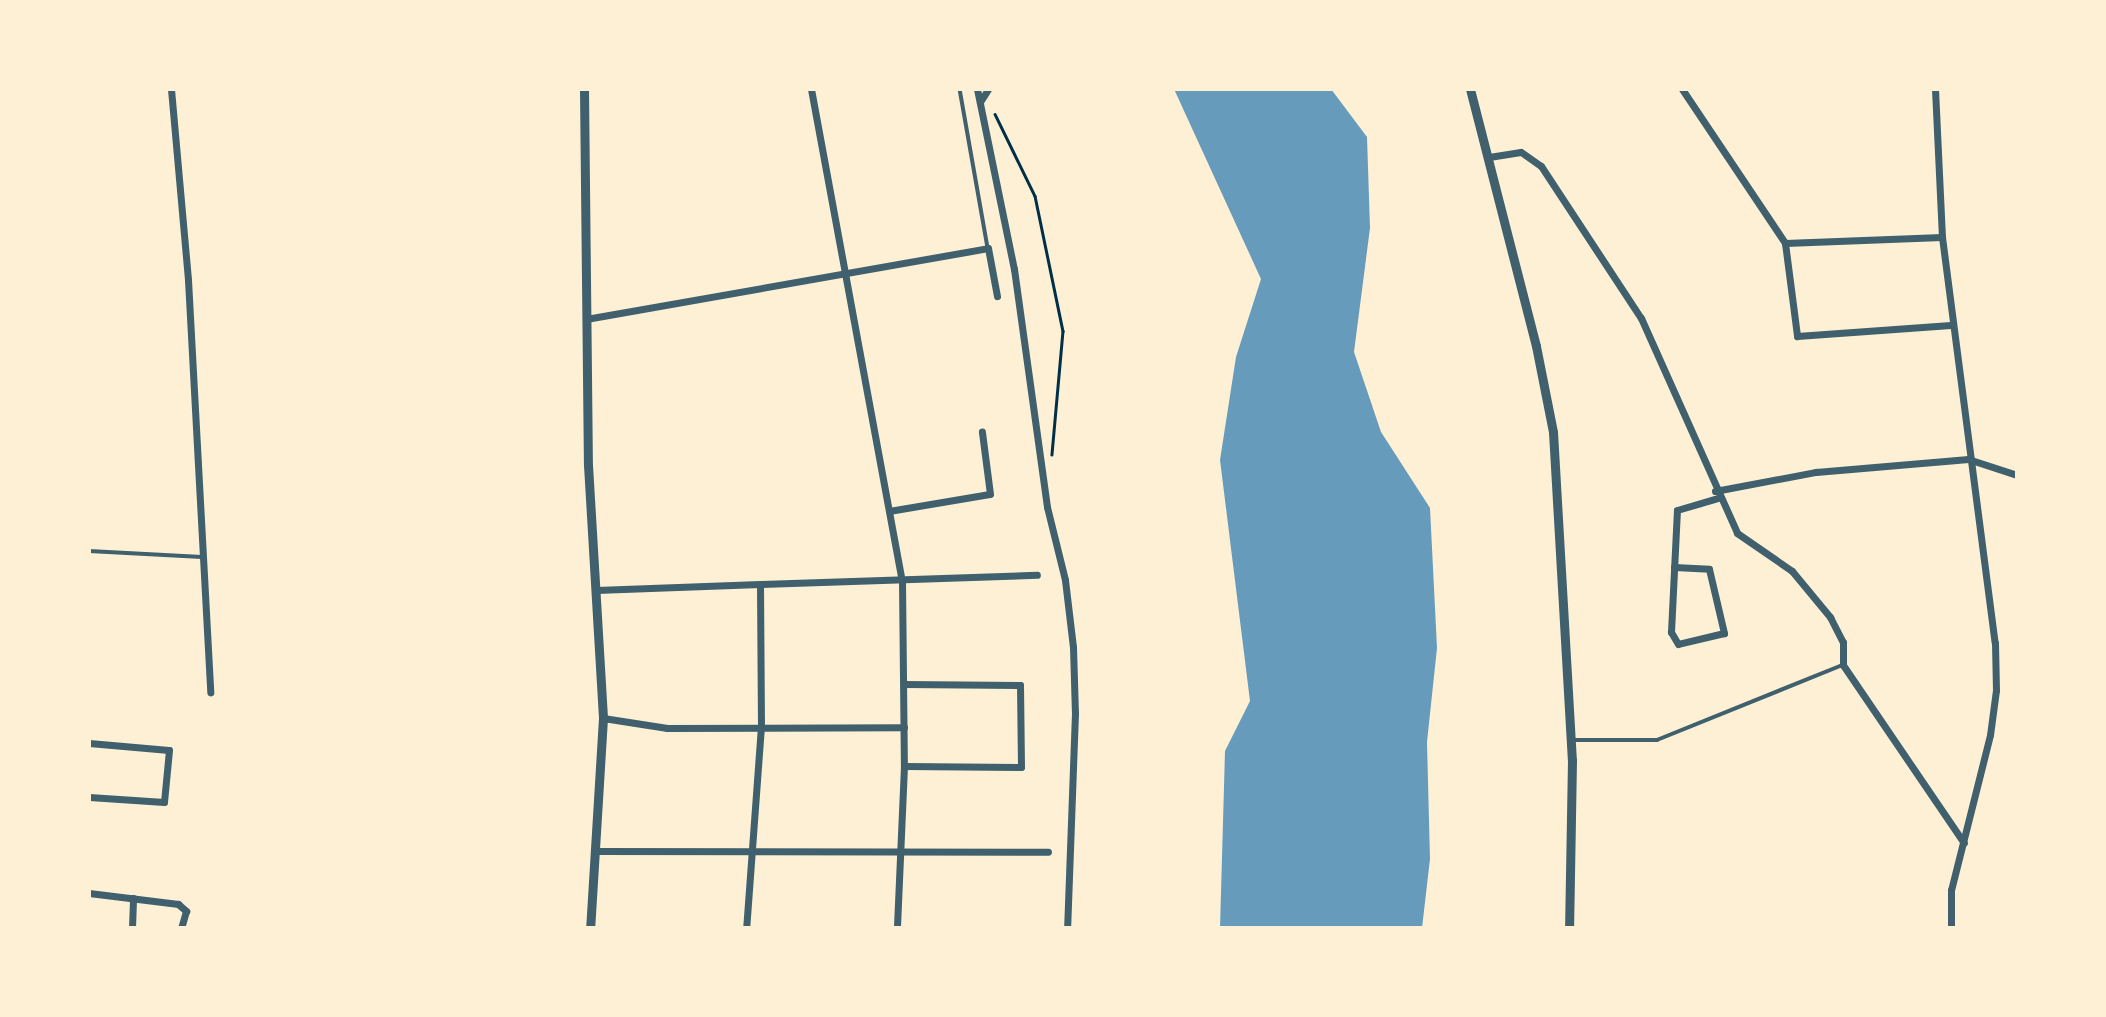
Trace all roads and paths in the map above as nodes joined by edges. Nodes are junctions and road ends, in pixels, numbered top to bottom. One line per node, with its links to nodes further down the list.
1 (171, 89): 26 (street)
2 (584, 89): 17 (street)
3 (811, 89): 15 (street)
4 (960, 89): 14 (lane)
5 (977, 89): 10 (street)
6 (988, 89): 10 (street)
7 (1470, 89): 11 (street)
8 (1682, 89): 13 (street)
9 (1935, 89): 12 (street)
10 (980, 103): 21 (path); 54 (street)
11 (1489, 157): 23 (street); 38 (street)
12 (1942, 237): 13 (street); 18 (street)
13 (1785, 243): 18 (street)
14 (988, 248): 15 (street); 16 (street)
15 (846, 274): 17 (street); 24 (street)
16 (997, 296)
17 (586, 319): 31 (street)
18 (1951, 325): 20 (street)
19 (982, 432): 24 (street)
20 (1968, 459): 22 (street); 23 (street); 42 (street)
21 (1052, 462)
22 (2017, 475)
23 (1717, 495): 27 (street); 32 (street)
24 (889, 511): 29 (street)
25 (89, 551): 26 (lane)
26 (206, 557): 34 (street)
27 (1674, 567): 27 (street)
28 (1037, 575): 29 (street)
29 (902, 582): 30 (street); 33 (street)
30 (760, 584): 31 (street); 36 (street)
31 (596, 590): 35 (street)
32 (1843, 665): 38 (lane); 42 (street)
33 (904, 684): 37 (street); 40 (street)
34 (210, 692)
35 (603, 718): 36 (street); 43 (street)
36 (761, 726): 37 (street); 44 (street)
37 (904, 727): 40 (street)
38 (1571, 740): 55 (street)
39 (89, 743): 41 (street)
40 (904, 766): 45 (street)
41 (89, 797)
42 (1964, 843): 56 (street)
43 (596, 851): 44 (street); 51 (street)
44 (753, 852): 45 (street); 52 (street)
45 (903, 852): 46 (street); 53 (street)
46 (1048, 852)
47 (89, 893): 48 (street)
48 (133, 898): 49 (street); 50 (street)
49 (132, 928)
50 (181, 928)
51 (590, 928)
52 (746, 928)
53 (897, 928)
54 (1067, 928)
55 (1569, 928)
56 (1951, 928)

